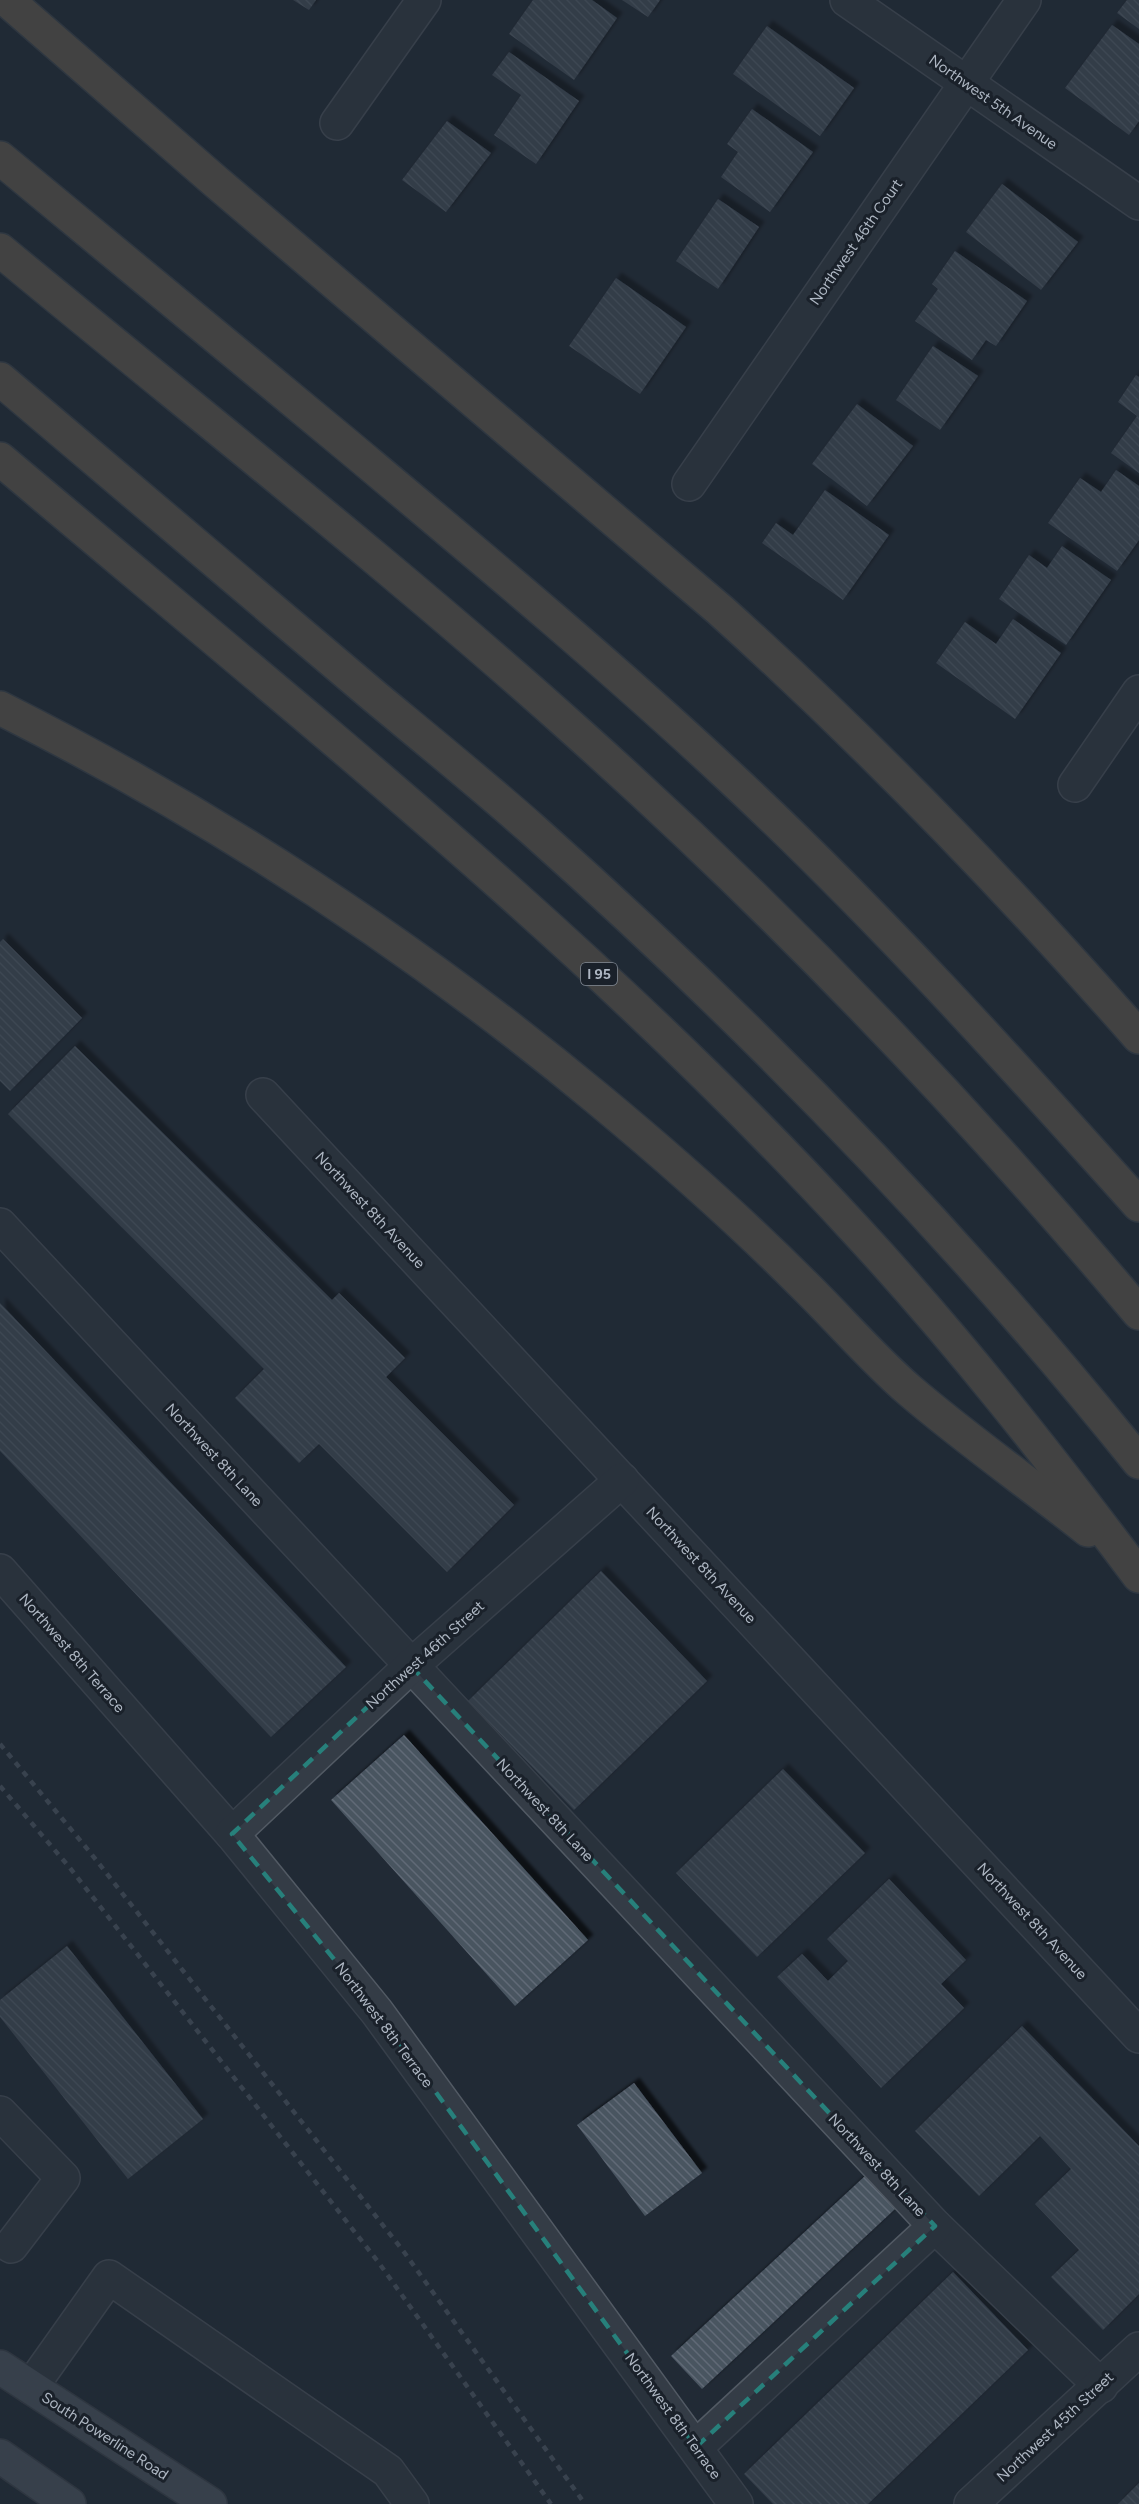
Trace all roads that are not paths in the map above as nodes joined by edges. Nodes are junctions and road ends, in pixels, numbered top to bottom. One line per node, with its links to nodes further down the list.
1 (7, 0): 16 (highway)
2 (424, 0): 6 (street)
3 (846, 0): 5 (street, Northwest 5th Avenue)
4 (1024, 0): 5 (street, Northwest 46th Court)
5 (966, 83): 8 (street, Northwest 5th Avenue); 12 (street, Northwest 46th Court)
6 (338, 123)
7 (0, 158): 18 (highway)
8 (1139, 203)
9 (0, 250): 20 (highway)
10 (0, 379): 21 (highway)
11 (0, 459): 23 (highway, I 95)
12 (690, 484)
13 (1139, 692): 15 (street)
14 (0, 708): 23 (highway)
15 (1075, 785)
16 (1139, 1036)
17 (263, 1095): 22 (street, Northwest 8th Avenue)
18 (1139, 1205)
19 (0, 1225): 25 (street, Northwest 8th Lane)
20 (1139, 1313)
21 (1139, 1462)
22 (622, 1480): 25 (street, Northwest 46th Street); 27 (street, Northwest 8th Avenue)
23 (1133, 1568)
24 (0, 1571): 26 (street, Northwest 8th Terrace)
25 (411, 1666): 26 (street, Northwest 46th Street); 29 (street, Northwest 8th Lane)
26 (232, 1834): 35 (street, Northwest 8th Terrace)
27 (1139, 2036)
28 (0, 2113): 30 (street)
29 (935, 2226): 33 (street, Northwest 8th Lane); 35 (street)
30 (11, 2246)
31 (1139, 2349): 33 (street, Northwest 45th Street)
32 (0, 2367): 34 (main road, South Powerline Road)
33 (1101, 2385): 41 (street, Northwest 45th Street)
34 (31, 2387): 38 (main road, South Powerline Road); 39 (street)
35 (696, 2447): 40 (street, Northwest 8th Terrace)
36 (0, 2456): 37 (main road)
37 (69, 2504)
38 (210, 2504)
39 (412, 2504)
40 (736, 2504)
41 (971, 2504)

